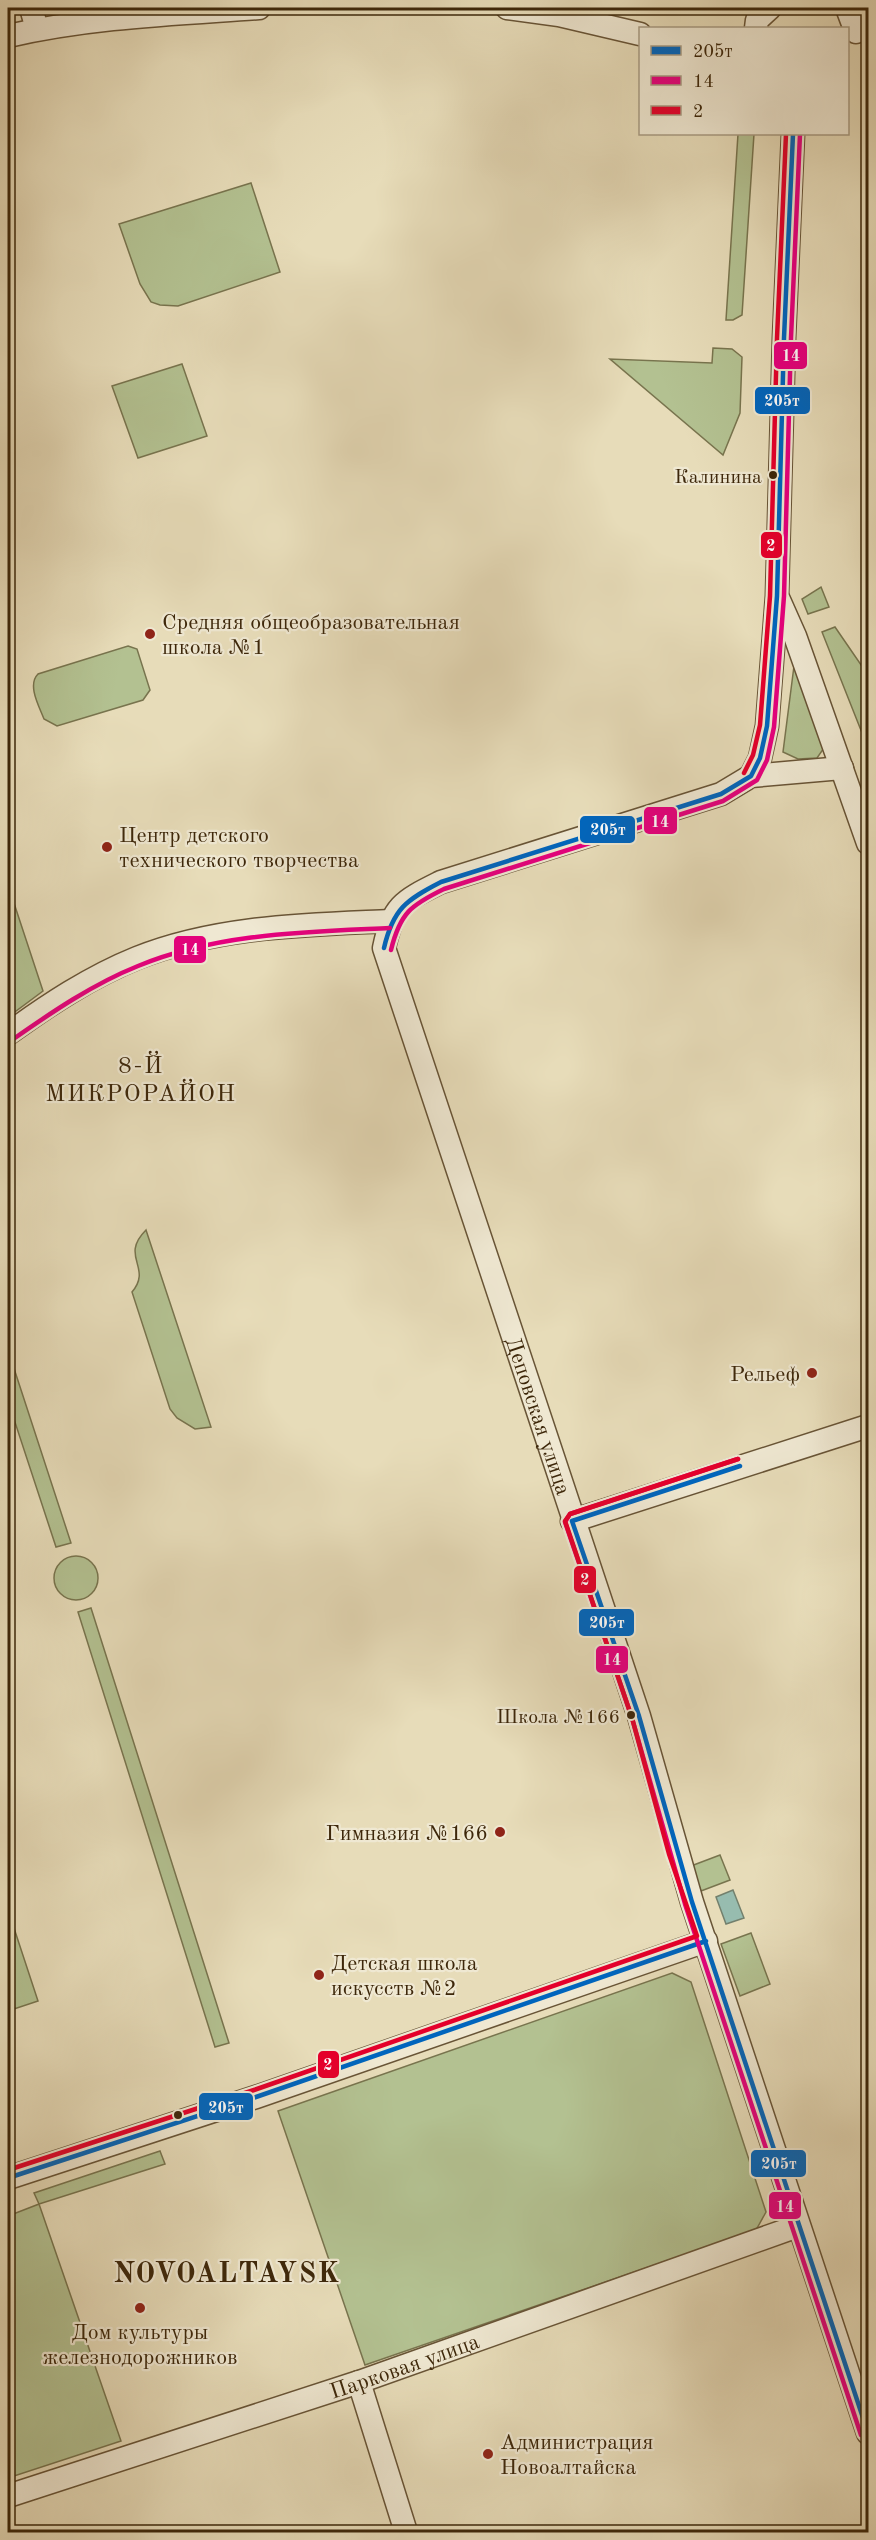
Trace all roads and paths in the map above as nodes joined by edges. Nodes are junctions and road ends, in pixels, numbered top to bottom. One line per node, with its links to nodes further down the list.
1 (259, 8): 5 (street)
2 (507, 8): 8 (street)
3 (770, 8): 6 (street)
4 (846, 8): 7 (street)
5 (34, 18): 9 (street)
6 (756, 27)
7 (857, 31)
8 (639, 34)
9 (8, 36)
10 (793, 135): 11 (street)
11 (777, 596): 12 (street); 13 (street)
12 (842, 768): 13 (street); 14 (street)
13 (751, 776): 15 (street)
14 (868, 843)
15 (390, 921): 16 (street); 18 (street, Деповская улица)
16 (8, 1035)
17 (868, 1426): 18 (street)
18 (572, 1521): 19 (street, Деповская улица)
19 (706, 1941): 20 (street); 21 (street, Деповская улица)
20 (8, 2178)
21 (798, 2226): 22 (street, Парковая улица); 23 (street, Деповская улица)
22 (359, 2382): 24 (street, Парковая улица); 25 (street)
23 (868, 2433)
24 (8, 2496)
25 (406, 2532)

